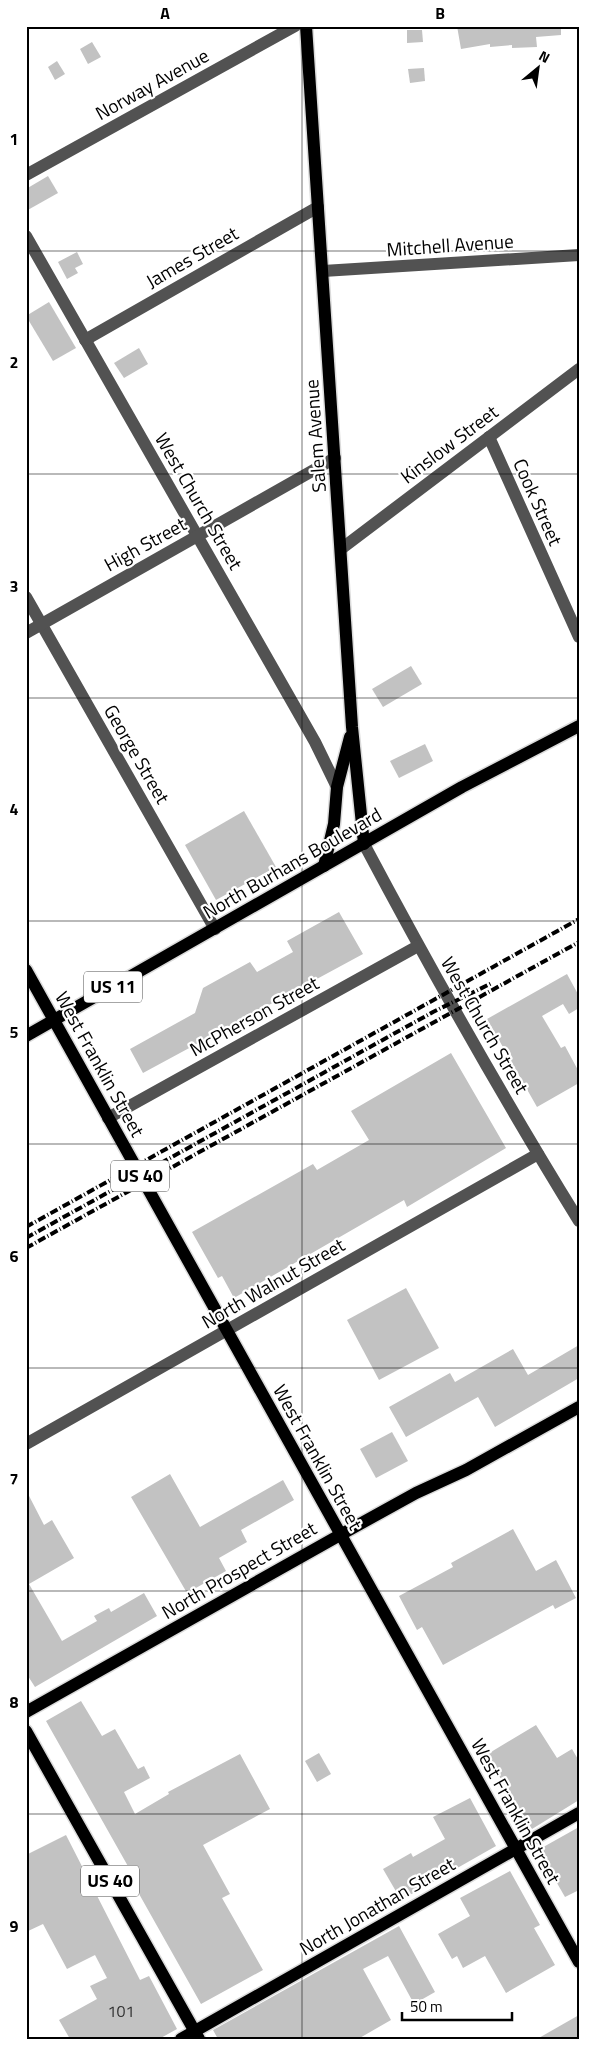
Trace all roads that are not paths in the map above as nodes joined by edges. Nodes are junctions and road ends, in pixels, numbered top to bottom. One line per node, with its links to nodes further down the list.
1 (295, 26): 3 (street, Norway Avenue)
2 (306, 26): 4 (main road, Salem Avenue)
3 (26, 175)
4 (318, 208): 7 (main road, Salem Avenue); 8 (street, James Street)
5 (26, 236): 8 (street, West Church Street)
6 (579, 255): 7 (street, Mitchell Avenue)
7 (323, 272): 11 (main road, Salem Avenue)
8 (85, 340): 12 (street, West Church Street)
9 (579, 369): 10 (street, Kinslow Street)
10 (489, 438): 13 (street, Kinslow Street); 17 (street, Cook Street)
11 (335, 458): 12 (street, High Street); 13 (main road, Salem Avenue)
12 (198, 536): 15 (street, High Street); 20 (street, West Church Street)
13 (342, 549): 19 (main road, Salem Avenue)
14 (26, 597): 15 (street, George Street)
15 (42, 624): 16 (street, High Street); 23 (street, George Street)
16 (26, 633)
17 (579, 637)
18 (579, 726): 21 (main road, North Burhans Boulevard / US 11)
19 (352, 727): 20 (main road); 21 (main road, Salem Avenue)
20 (337, 787): 22 (main road)
21 (364, 844): 22 (main road, North Burhans Boulevard / US 11); 24 (street, West Church Street)
22 (324, 866): 23 (main road, North Burhans Boulevard / US 11)
23 (215, 929): 26 (main road, North Burhans Boulevard / US 11)
24 (418, 946): 28 (street, McPherson Street); 29 (street, West Church Street)
25 (26, 970): 26 (main road, West Franklin Street / US 40)
26 (55, 1020): 27 (main road, North Burhans Boulevard / US 11); 28 (main road, West Franklin Street / US 40)
27 (26, 1036)
28 (108, 1118): 31 (main road, West Franklin Street / US 40)
29 (538, 1154): 30 (street, West Church Street); 31 (street, North Walnut Street)
30 (579, 1221)
31 (227, 1331): 33 (street, North Walnut Street); 34 (main road, West Franklin Street / US 40)
32 (579, 1407): 34 (main road, North Prospect Street)
33 (26, 1444)
34 (340, 1535): 35 (main road, North Prospect Street); 38 (main road, West Franklin Street / US 40)
35 (26, 1712)
36 (26, 1731): 40 (main road, US 40)
37 (579, 1813): 38 (main road, North Jonathan Street)
38 (516, 1849): 39 (main road, West Franklin Street / US 40); 40 (main road, North Jonathan Street)
39 (579, 1962)
40 (196, 2035): 41 (main road, North Jonathan Street)
41 (181, 2039)

